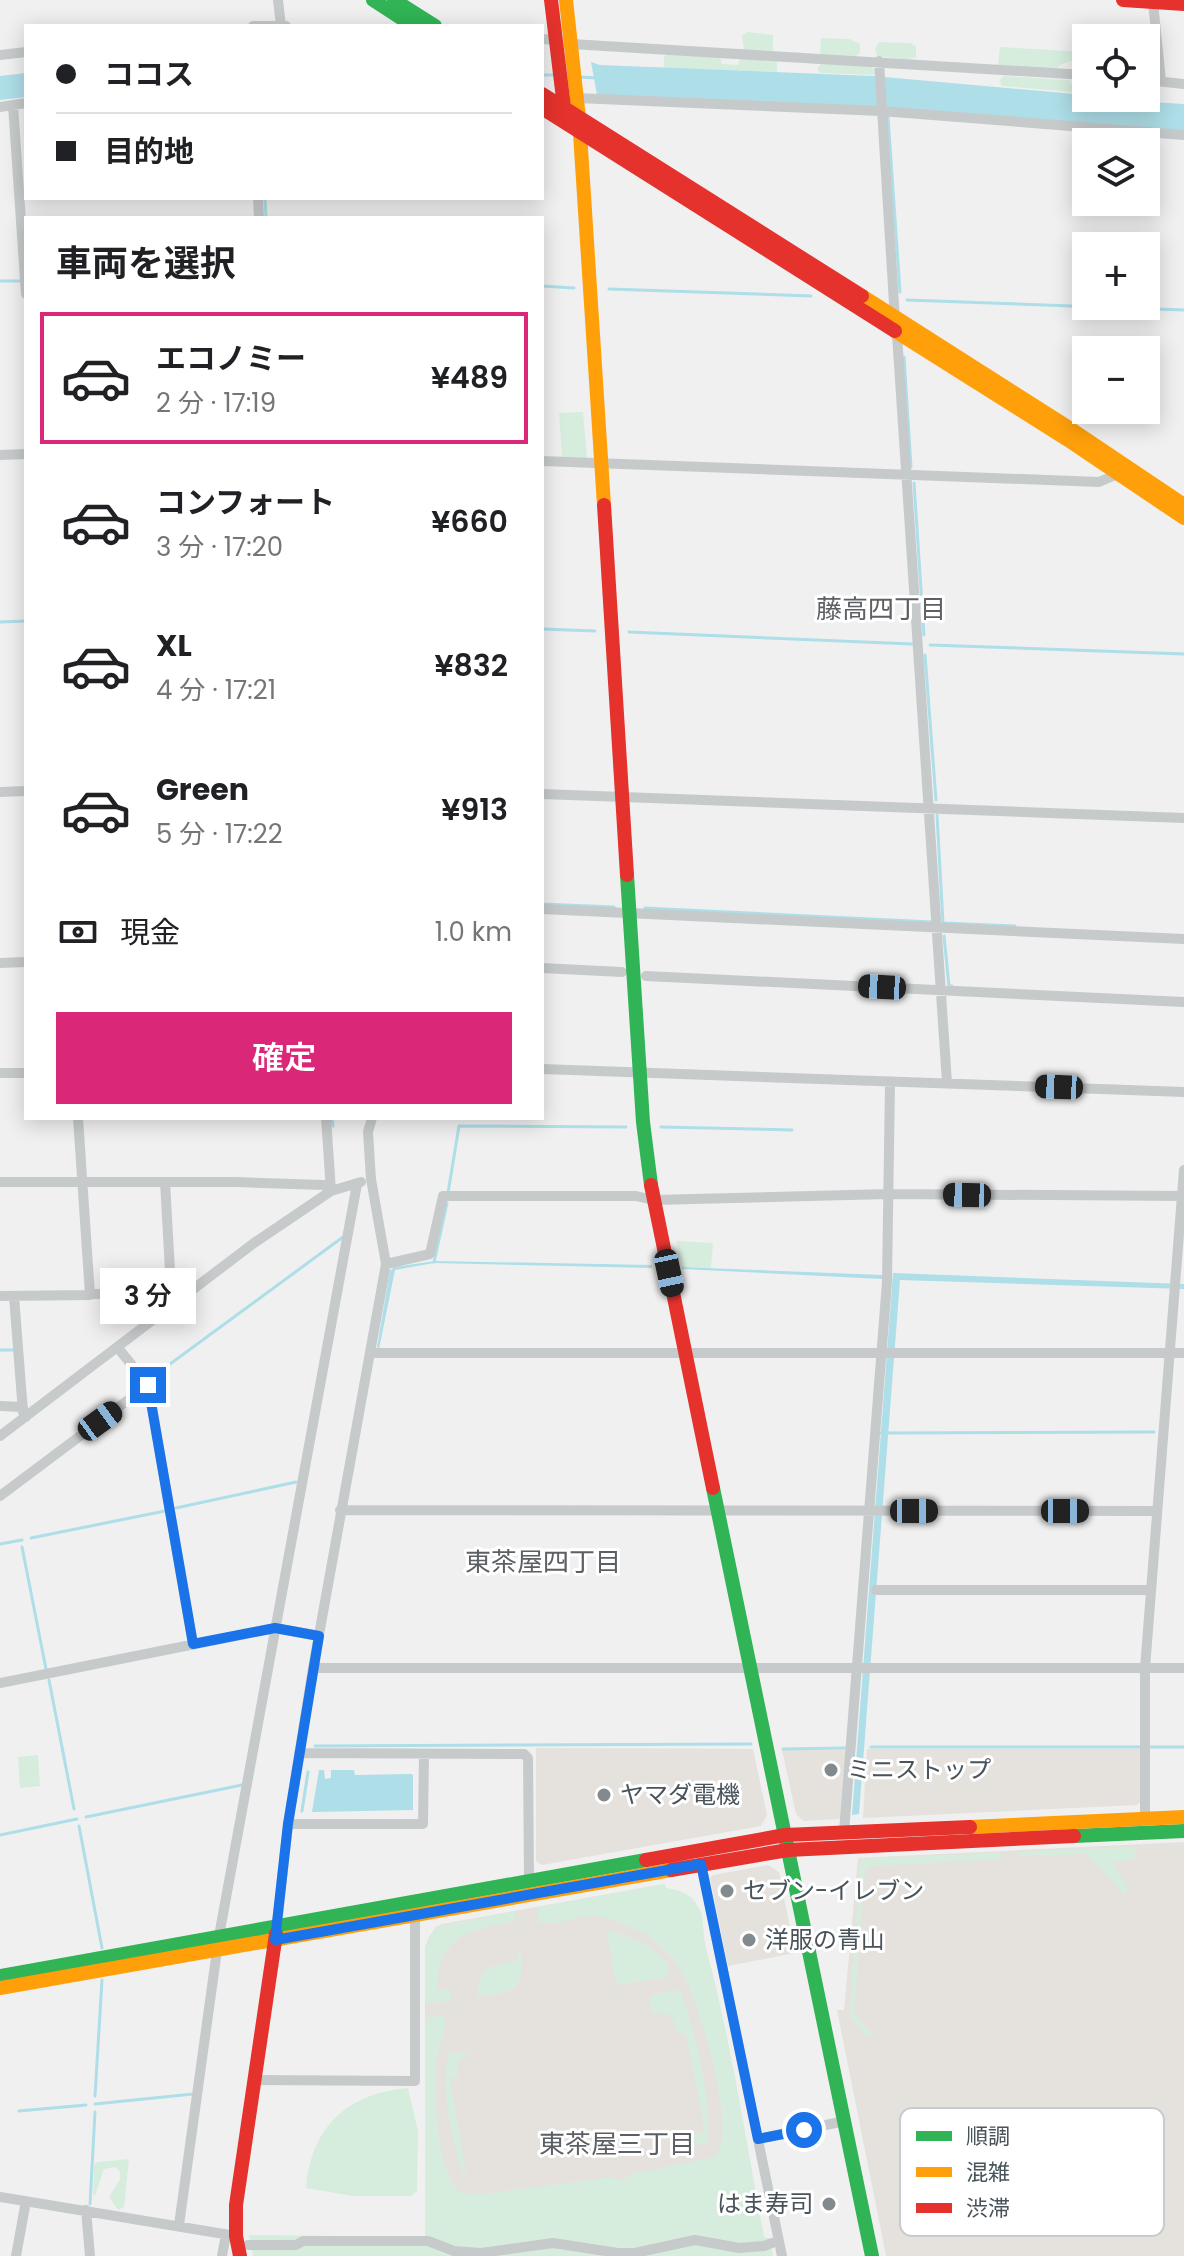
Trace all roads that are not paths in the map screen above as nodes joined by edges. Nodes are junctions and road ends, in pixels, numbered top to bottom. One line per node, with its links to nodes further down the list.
1 (278, 0): 9 (street)
2 (373, 0): 10 (street)
3 (394, 0): 11 (street)
4 (551, 0): 12 (street)
5 (566, 0): 12 (street)
6 (1123, 0): 7 (street)
7 (1155, 1): 8 (street); 17 (street)
8 (1184, 4)
9 (284, 24)
10 (405, 24)
11 (432, 24)
12 (560, 48): 15 (street); 25 (street)
13 (24, 52): 14 (street)
14 (0, 55)
15 (879, 61): 16 (street); 24 (street)
16 (1072, 74)
17 (1161, 81): 18 (street)
18 (1184, 84)
19 (544, 95): 25 (street)
20 (24, 103): 21 (street)
21 (13, 105): 22 (street); 27 (street)
22 (0, 107)
23 (544, 108): 25 (street)
24 (881, 111): 25 (street); 26 (street); 28 (street)
25 (572, 114): 28 (street); 32 (street)
26 (1184, 135)
27 (24, 265)
28 (896, 327): 33 (street); 34 (street); 35 (street)
29 (24, 454): 30 (street)
30 (0, 455)
31 (544, 461): 32 (street)
32 (600, 464): 34 (street); 40 (street)
33 (1118, 474): 34 (street); 36 (street)
34 (905, 475): 41 (street)
35 (1184, 505)
36 (1184, 518)
37 (24, 791): 38 (street)
38 (0, 792)
39 (544, 794): 40 (street)
40 (623, 795): 41 (street); 44 (street)
41 (928, 806): 42 (street); 45 (street)
42 (1184, 818)
43 (544, 909): 44 (street)
44 (630, 913): 45 (street); 55 (street)
45 (936, 927): 46 (street); 52 (street)
46 (1184, 939)
47 (24, 962): 48 (street)
48 (0, 963)
49 (544, 968): 50 (street)
50 (622, 972)
51 (646, 976): 52 (street)
52 (941, 990): 53 (street); 59 (street)
53 (1184, 1002)
54 (544, 1069): 55 (street)
55 (640, 1072): 58 (street); 73 (street)
56 (0, 1073): 57 (street)
57 (24, 1073)
58 (890, 1083): 59 (street); 71 (street)
59 (947, 1083): 60 (street)
60 (1184, 1092)
61 (78, 1120): 67 (street)
62 (326, 1120): 70 (street)
63 (371, 1120): 65 (street)
64 (1184, 1170): 72 (street)
65 (371, 1179): 69 (street); 74 (street)
66 (0, 1182): 67 (street)
67 (82, 1182): 68 (street); 75 (street)
68 (165, 1182): 70 (street); 76 (street)
69 (357, 1184): 70 (street); 97 (street)
70 (331, 1191): 79 (street)
71 (888, 1194): 72 (street); 73 (street); 82 (street)
72 (1183, 1196): 83 (street)
73 (653, 1200): 74 (street); 85 (street)
74 (386, 1264): 81 (street)
75 (90, 1294): 76 (street); 78 (street)
76 (172, 1294): 79 (street)
77 (0, 1296): 78 (street)
78 (14, 1296): 88 (street)
79 (172, 1306): 80 (street)
80 (118, 1348): 86 (street); 88 (street)
81 (370, 1353): 85 (street); 91 (street)
82 (888, 1353): 83 (street); 85 (street); 92 (street)
83 (1170, 1353): 84 (street); 93 (street)
84 (1184, 1353)
85 (686, 1354): 94 (street)
86 (148, 1385): 90 (street); 99 (street)
87 (0, 1406): 88 (street)
88 (25, 1412): 89 (street)
89 (0, 1436)
90 (0, 1496)
91 (340, 1510): 94 (street); 98 (street)
92 (876, 1511): 93 (street); 94 (street); 102 (street)
93 (1155, 1511): 96 (street)
94 (718, 1512): 100 (street)
95 (876, 1590): 96 (street)
96 (1150, 1590): 103 (street)
97 (275, 1628): 98 (street); 99 (street); 118 (street)
98 (319, 1636): 101 (street)
99 (193, 1644): 105 (street)
100 (751, 1667): 101 (street); 102 (street); 113 (street)
101 (313, 1668): 106 (street)
102 (864, 1668): 103 (street); 112 (street)
103 (1145, 1668): 104 (street); 109 (street)
104 (1184, 1668)
105 (0, 1683)
106 (299, 1753): 107 (street); 110 (street)
107 (424, 1754): 110 (street); 115 (street)
108 (1184, 1817): 109 (street)
109 (1145, 1819): 112 (street)
110 (288, 1824): 117 (street)
111 (1184, 1831): 113 (street)
112 (844, 1832): 113 (street)
113 (786, 1842): 114 (street); 115 (street); 122 (street)
114 (701, 1864): 116 (street); 123 (street)
115 (529, 1882): 117 (street)
116 (415, 1914): 117 (street); 121 (street)
117 (276, 1933): 118 (street); 121 (street)
118 (219, 1943): 119 (street); 120 (street); 127 (street)
119 (0, 1976)
120 (0, 1988)
121 (254, 2080): 128 (street)
122 (845, 2121): 123 (street); 137 (street)
123 (758, 2139): 136 (street)
124 (0, 2197): 125 (street)
125 (26, 2201): 126 (street); 132 (street)
126 (86, 2210): 127 (street); 133 (street)
127 (179, 2225): 128 (street)
128 (237, 2243): 129 (street); 134 (street)
129 (266, 2245): 131 (street); 135 (street)
130 (765, 2248): 131 (street)
131 (742, 2252)
132 (16, 2256)
133 (90, 2256)
134 (222, 2256)
135 (272, 2256)
136 (782, 2256)
137 (872, 2256)

